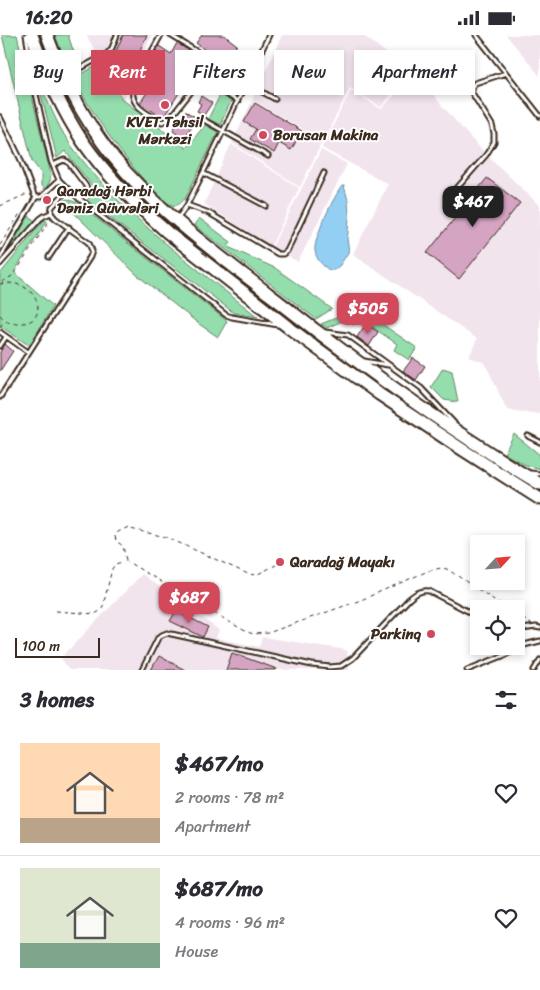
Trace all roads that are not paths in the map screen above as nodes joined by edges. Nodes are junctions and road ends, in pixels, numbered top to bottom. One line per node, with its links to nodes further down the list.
1 (26, 35): 26 (lane)
2 (32, 35): 42 (highway)
3 (47, 35): 9 (highway)
4 (117, 35): 12 (lane)
5 (161, 35): 16 (lane)
6 (170, 35): 10 (lane)
7 (269, 35): 11 (lane)
8 (476, 35): 13 (lane)
9 (53, 50)
10 (194, 50)
11 (262, 50)
12 (81, 68)
13 (506, 73): 21 (lane); 31 (lane)
14 (264, 93): 19 (lane)
15 (74, 95): 37 (highway)
16 (188, 95)
17 (227, 95): 20 (lane)
18 (241, 95): 20 (lane)
19 (276, 99)
20 (238, 101): 24 (lane)
21 (540, 116)
22 (0, 117): 32 (lane)
23 (202, 119): 24 (lane)
24 (223, 131): 25 (lane); 27 (lane)
25 (268, 156)
26 (53, 165): 29 (lane); 33 (lane)
27 (202, 173): 34 (lane); 35 (lane)
28 (324, 173): 34 (lane)
29 (59, 180): 30 (lane); 32 (lane)
30 (68, 189): 33 (lane); 36 (lane)
31 (450, 196)
32 (36, 197): 40 (lane)
33 (79, 199): 42 (lane)
34 (186, 205): 37 (lane)
35 (266, 206)
36 (52, 214): 38 (lane); 41 (lane)
37 (176, 220): 44 (highway)
38 (69, 227): 39 (lane); 47 (lane)
39 (49, 257)
40 (0, 258)
41 (0, 264)
42 (288, 327): 57 (highway)
43 (0, 332): 45 (lane)
44 (317, 332): 48 (highway); 49 (lane)
45 (6, 337): 46 (lane); 47 (lane)
46 (0, 346)
47 (28, 352): 50 (lane)
48 (354, 360): 49 (lane); 52 (highway)
49 (389, 365): 52 (lane)
50 (0, 397)
51 (528, 435): 53 (lane)
52 (468, 439): 54 (highway)
53 (540, 442)
54 (517, 470): 55 (lane); 56 (highway)
55 (540, 474)
56 (540, 484)
57 (540, 499)
58 (470, 612): 63 (lane)
59 (538, 627): 60 (lane)
60 (525, 629)
61 (540, 641): 64 (lane)
62 (540, 660): 65 (lane)
63 (142, 670)
64 (467, 670)
65 (534, 670)

